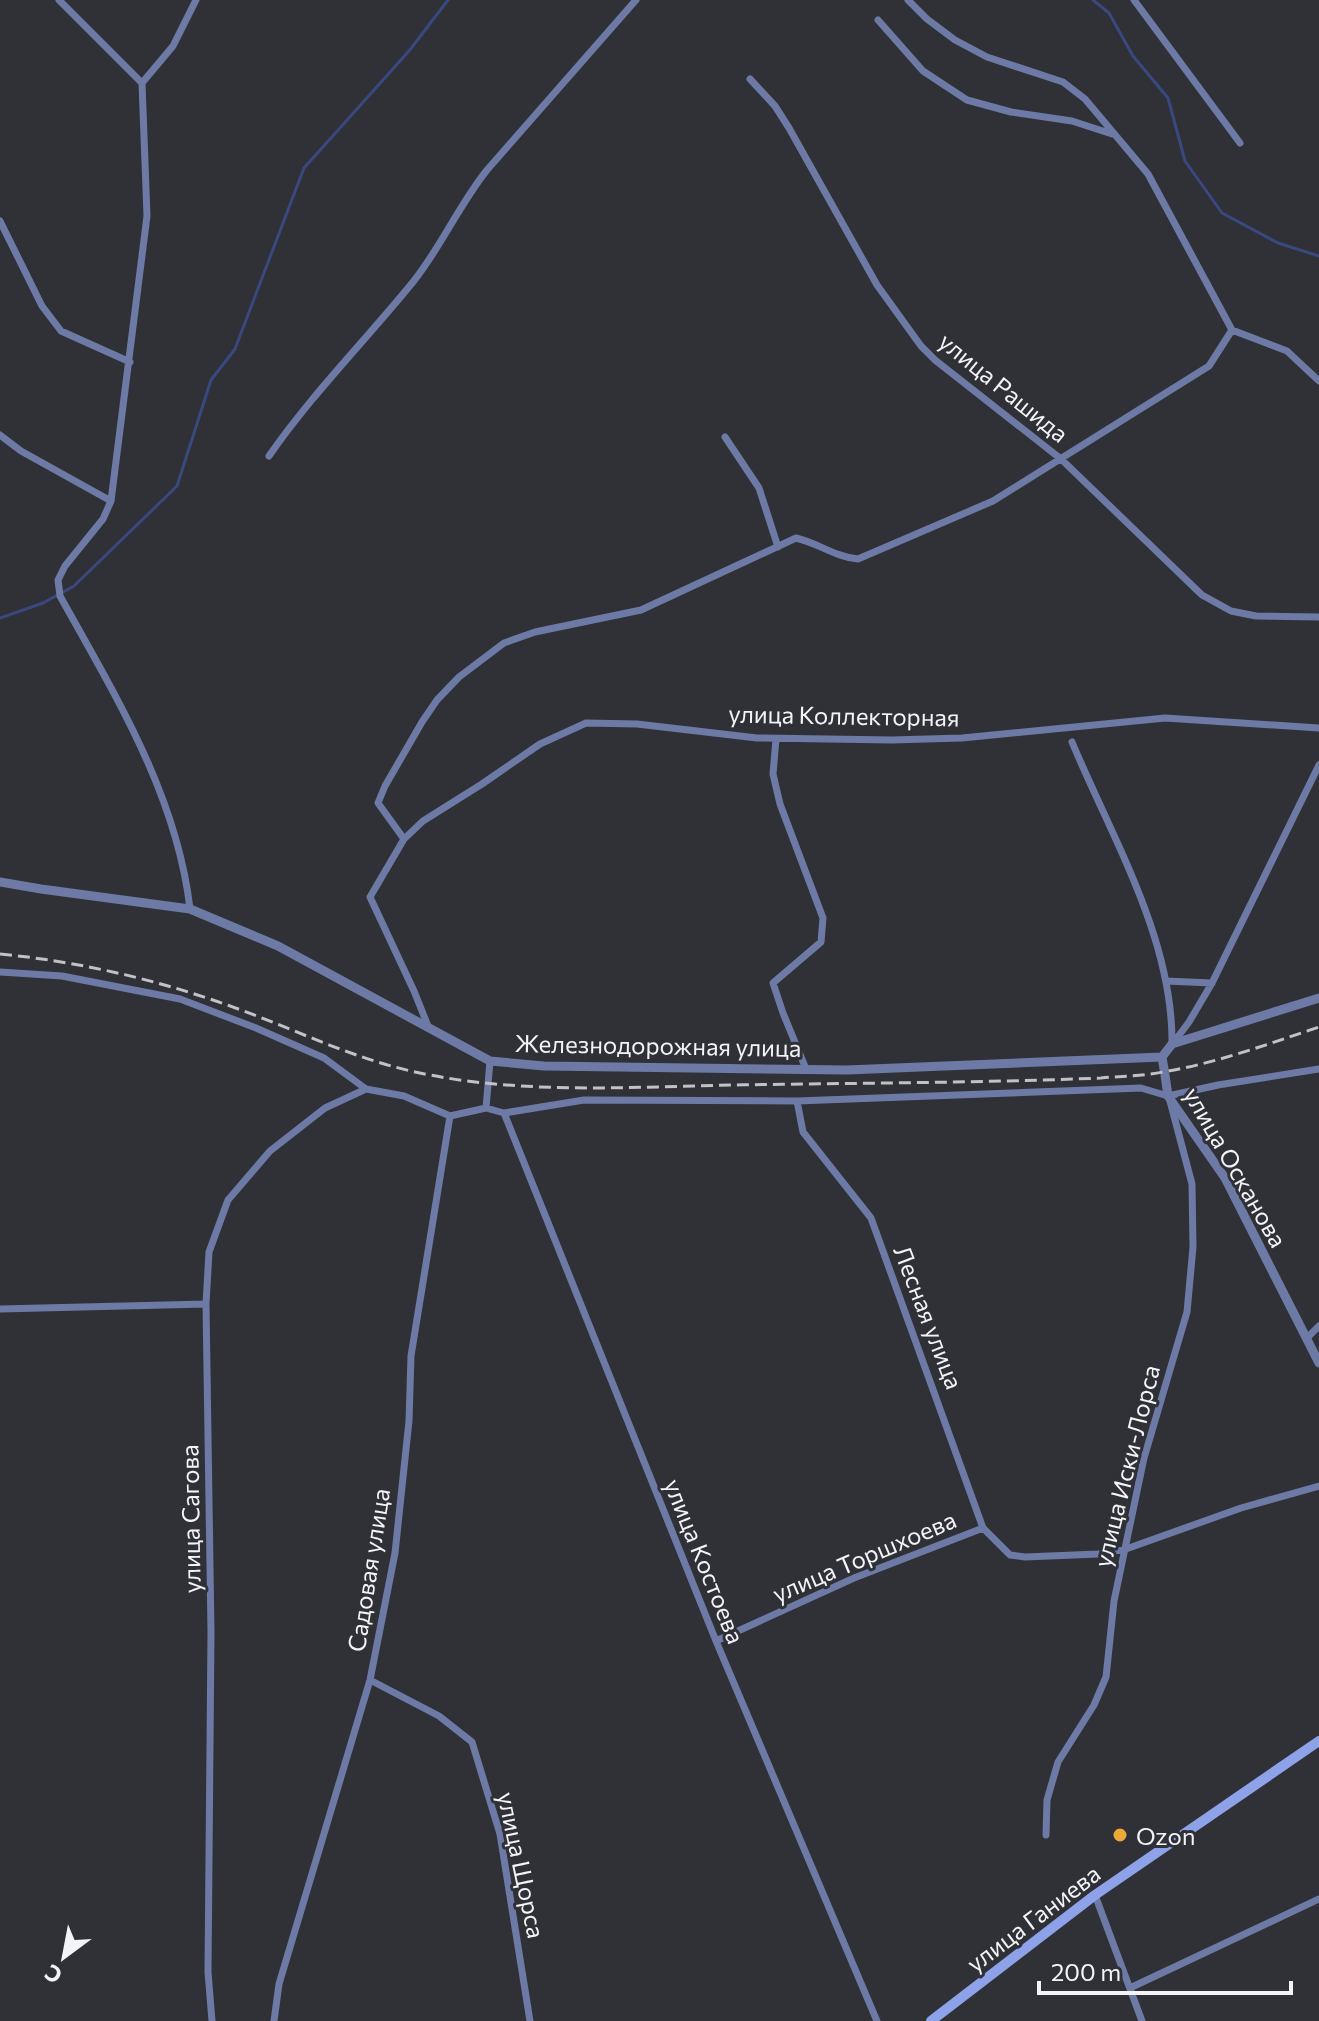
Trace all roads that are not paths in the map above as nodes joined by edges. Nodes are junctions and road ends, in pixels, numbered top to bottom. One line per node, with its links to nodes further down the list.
1 (59, 0): 8 (street)
2 (196, 0): 8 (street)
3 (636, 0): 17 (street)
4 (908, 0): 9 (street)
5 (1134, 0): 10 (street)
6 (878, 20): 9 (street)
7 (750, 79): 18 (street, улица Рашида)
8 (142, 83): 13 (street)
9 (1115, 135): 12 (street)
10 (1240, 143)
11 (0, 221): 13 (street)
12 (1232, 330): 14 (street); 18 (street)
13 (130, 362): 19 (street)
14 (1319, 381)
15 (0, 435): 19 (street)
16 (725, 437): 20 (street)
17 (269, 456)
18 (1061, 459): 20 (street); 21 (street, улица Рашида)
19 (111, 501): 28 (street)
20 (778, 547): 26 (street)
21 (1319, 617)
22 (1319, 728): 23 (street, улица Коллекторная)
23 (776, 739): 26 (street, улица Коллекторная); 39 (street)
24 (1072, 742): 30 (street)
25 (1319, 765): 31 (street)
26 (404, 839): 34 (street)
27 (0, 882): 28 (street, Железнодорожная улица)
28 (190, 909): 34 (street, Железнодорожная улица)
29 (0, 972): 41 (street)
30 (1166, 981): 31 (street); 36 (street)
31 (1212, 983): 33 (street)
32 (1319, 998): 35 (street)
33 (1189, 1022): 35 (street); 36 (street)
34 (428, 1026): 38 (street, Железнодорожная улица)
35 (1200, 1036): 36 (street)
36 (1172, 1044): 37 (street)
37 (1162, 1057): 39 (street, Железнодорожная улица); 42 (street, улица Осканова)
38 (490, 1061): 39 (street, Железнодорожная улица); 44 (street)
39 (806, 1069)
40 (1319, 1069): 42 (street)
41 (366, 1089): 46 (street); 47 (street, улица Сагова)
42 (1168, 1096): 43 (street); 50 (street, улица Осканова); 54 (street, улица Иски-Лорса)
43 (797, 1101): 45 (street); 53 (street, Лесная улица)
44 (486, 1108): 45 (street); 46 (street)
45 (504, 1113): 55 (street, улица Костоева)
46 (450, 1116): 56 (street, Садовая улица)
47 (206, 1304): 48 (street); 62 (street, улица Сагова)
48 (0, 1309)
49 (1319, 1326): 50 (street)
50 (1307, 1338): 51 (street, улица Осканова)
51 (1319, 1363)
52 (1319, 1486): 54 (street)
53 (983, 1528): 54 (street, Лесная улица); 55 (street, улица Торшхоева)
54 (1126, 1549): 58 (street, улица Иски-Лорса)
55 (716, 1641): 65 (street, улица Костоева)
56 (370, 1680): 63 (street, Садовая улица); 64 (street, улица Щорса)
57 (1319, 1741): 59 (main road, улица Ганиева)
58 (1046, 1835)
59 (1095, 1895): 61 (street); 66 (main road, улица Ганиева)
60 (1319, 1899): 61 (street)
61 (1132, 1987): 67 (street)
62 (212, 2021)
63 (274, 2021)
64 (530, 2021)
65 (877, 2021)
66 (931, 2021)
67 (1142, 2021)

